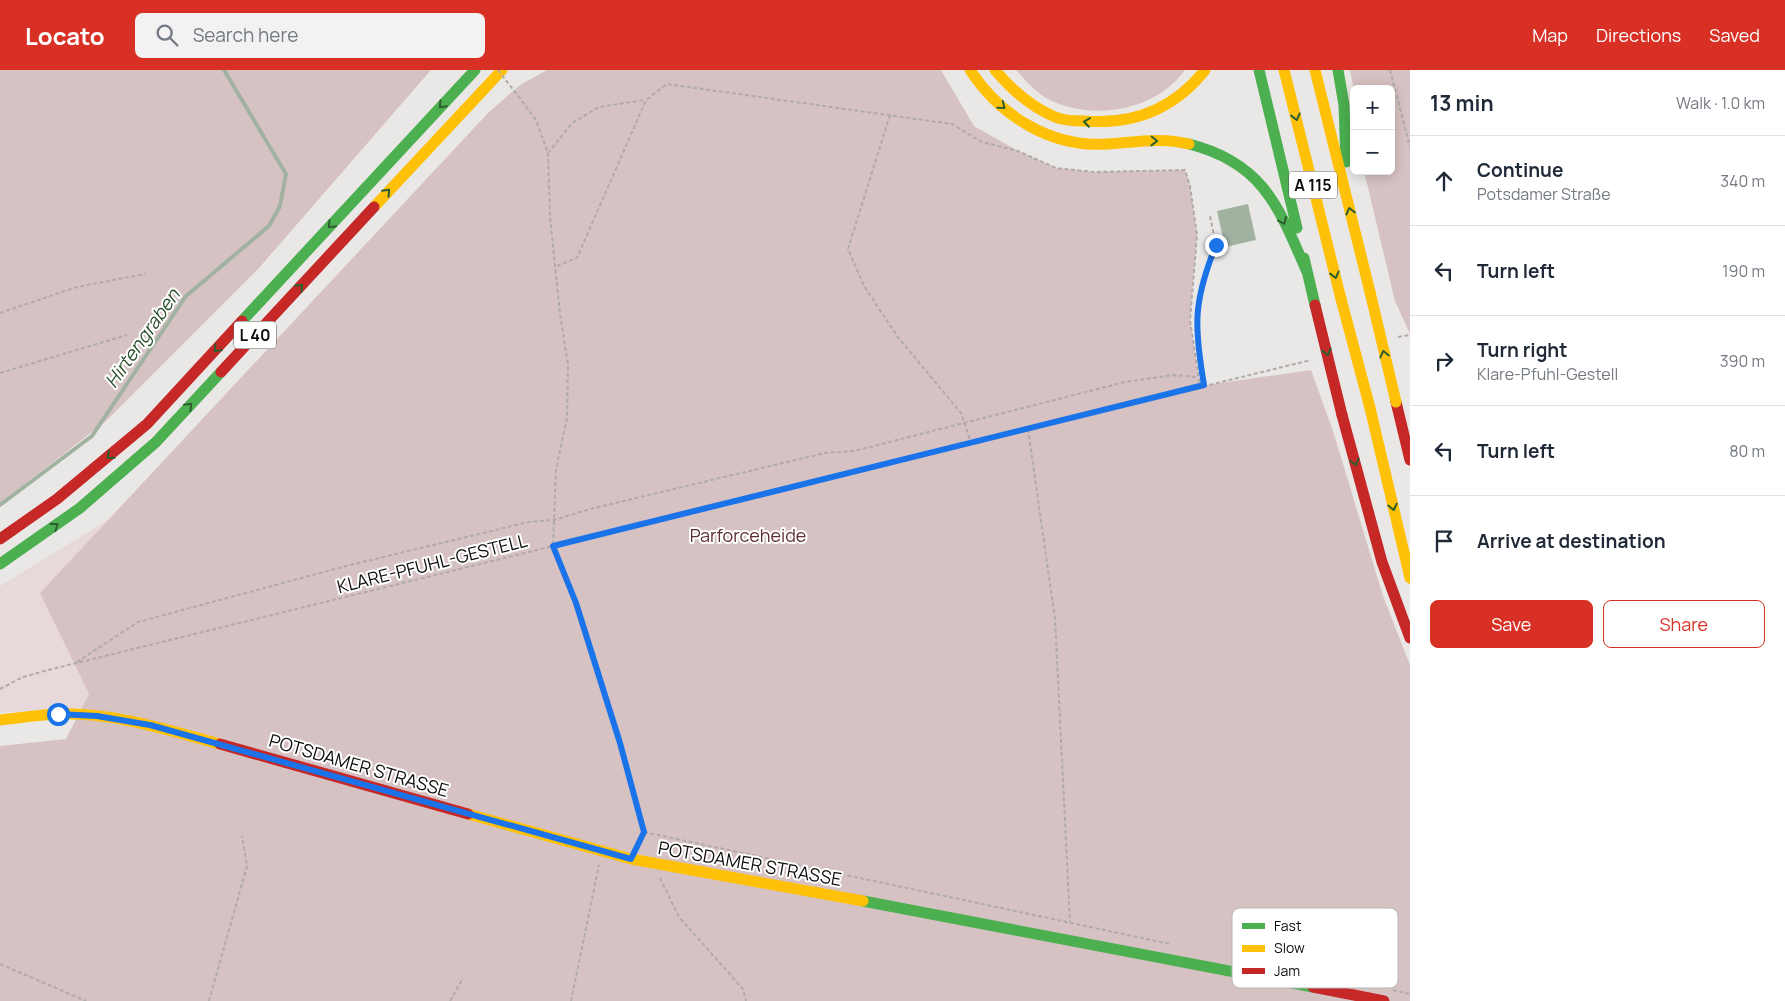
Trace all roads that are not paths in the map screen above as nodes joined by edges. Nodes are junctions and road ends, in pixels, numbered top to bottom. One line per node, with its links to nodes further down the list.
1 (475, 70): 15 (main road, L 40, one-way to 15)
2 (502, 70): 11 (main road, L 40)
3 (513, 70): 11 (main road)
4 (970, 70): 13 (main road, one-way to 13)
5 (995, 70): 6 (main road, one-way to 5)
6 (1205, 70)
7 (1260, 70): 13 (main road)
8 (1284, 70): 17 (main road, A 115, one-way to 17, bridge)
9 (1315, 70): 12 (main road, A 115)
10 (1338, 70): 12 (main road)
11 (479, 93): 16 (main road, L 40, one-way to 11)
12 (1345, 190): 14 (main road, A 115, one-way to 12, bridge)
13 (1307, 272): 18 (main road, one-way to 18, bridge)
14 (1410, 460)
15 (0, 539)
16 (0, 564)
17 (1410, 578)
18 (1410, 638)
19 (0, 720): 20 (main road, POTSDAMER STRASSE)
20 (1232, 971)
21 (1318, 988): 22 (main road, POTSDAMER STRASSE)
22 (1384, 1001)

